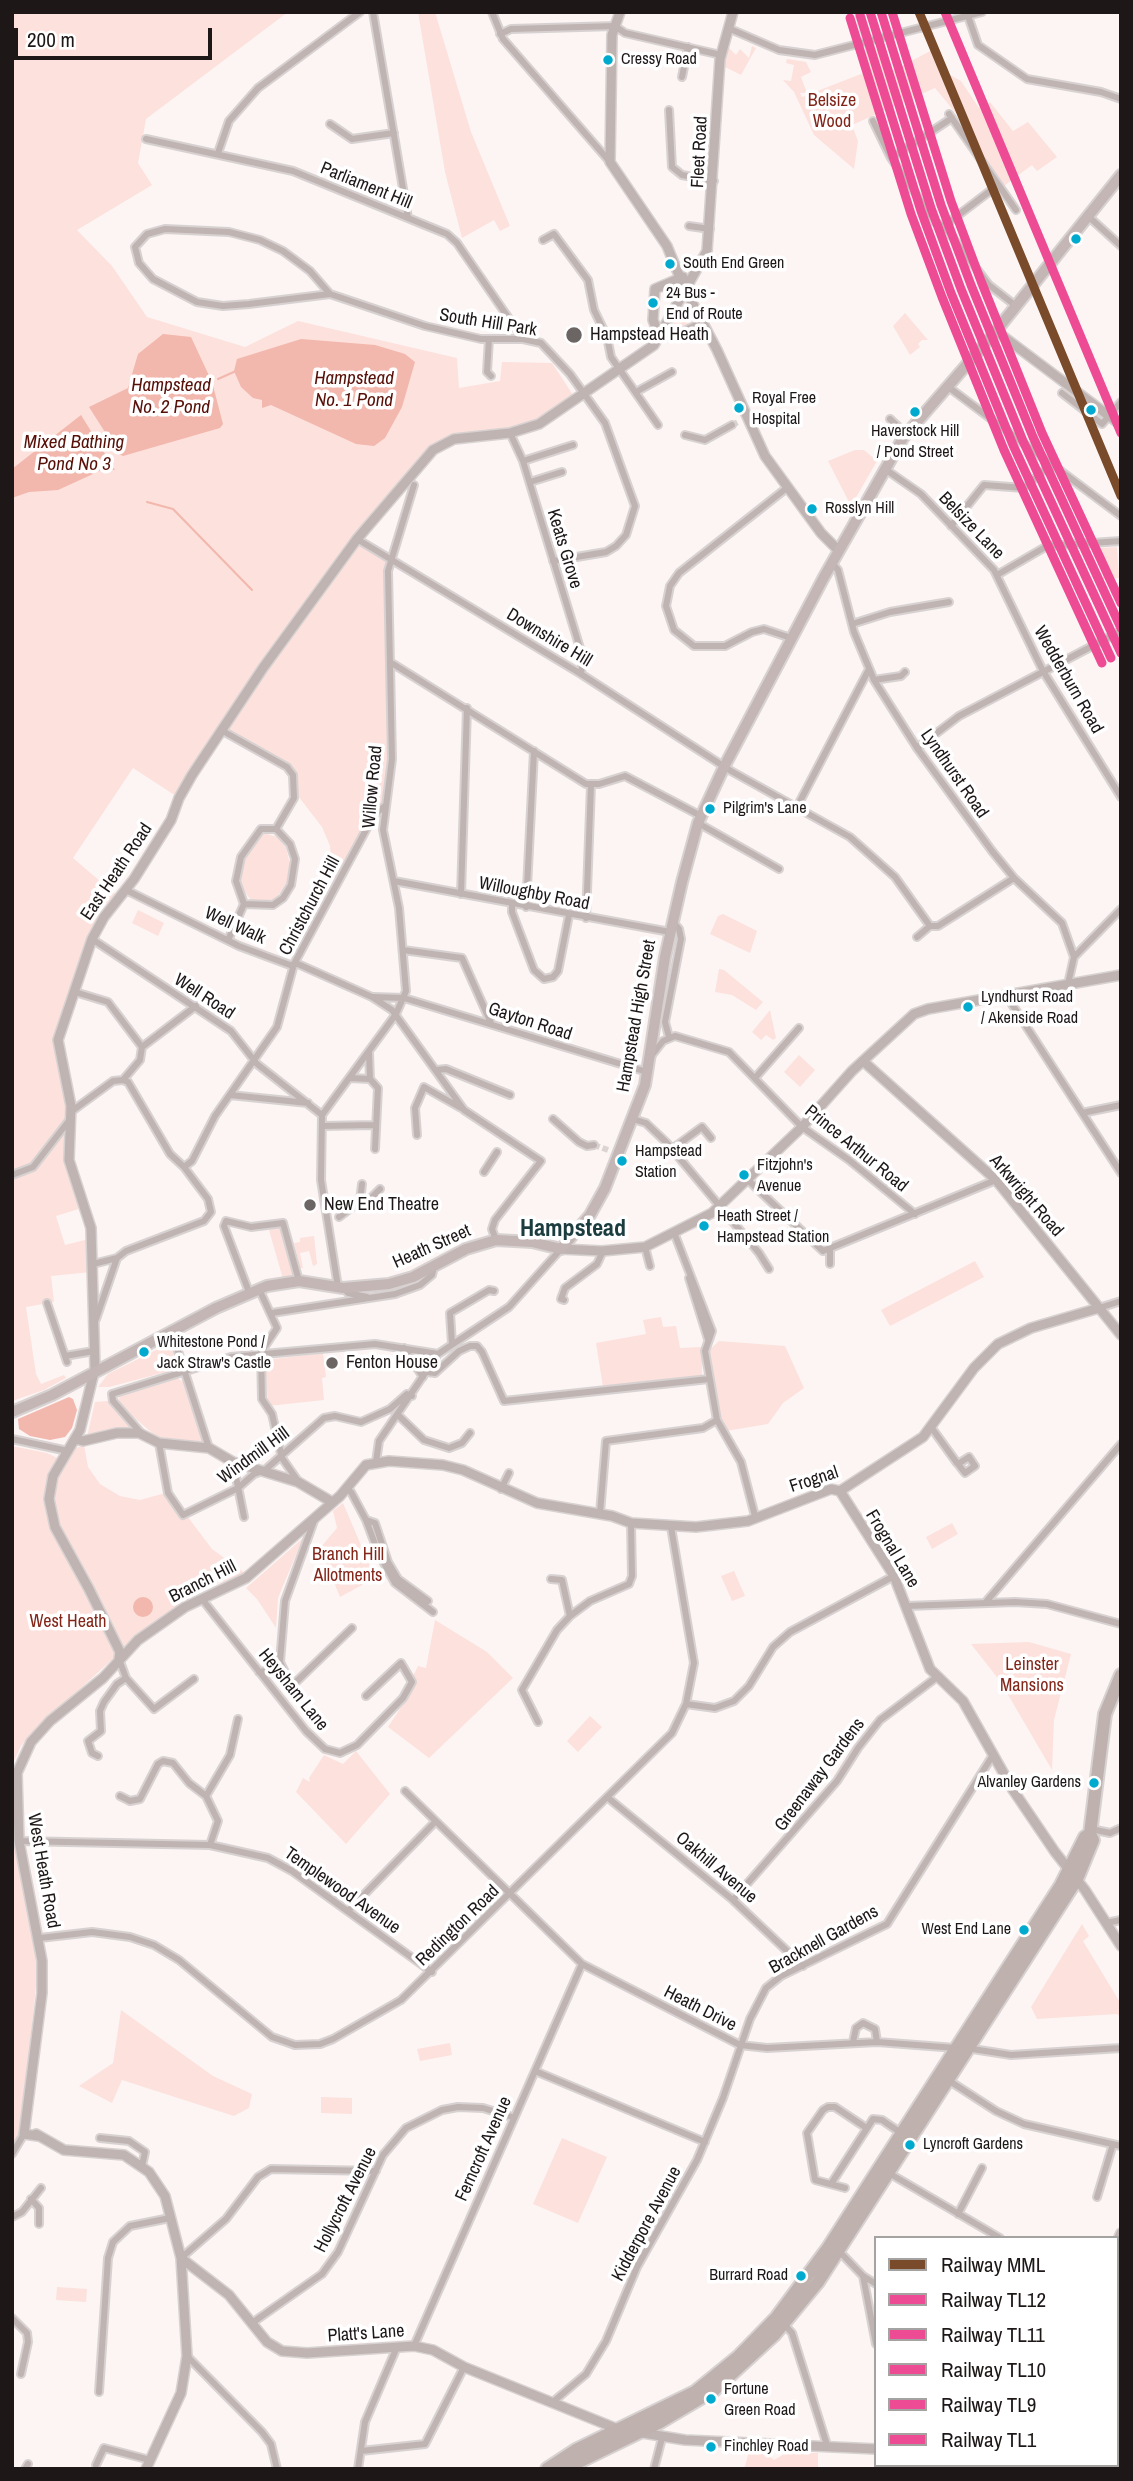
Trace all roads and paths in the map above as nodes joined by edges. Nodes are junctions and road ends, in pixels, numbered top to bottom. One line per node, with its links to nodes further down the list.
1 (360, 12): 24 (street)
2 (373, 12): 21 (street)
3 (492, 12): 11 (street)
4 (620, 12): 9 (street)
5 (733, 12): 10 (street, Fleet Road)
6 (859, 12): 12 (street)
7 (982, 12): 8 (street)
8 (968, 16): 12 (street); 17 (street)
9 (615, 26): 11 (street); 13 (street); 23 (street)
10 (727, 31): 12 (street); 15 (street, Fleet Road)
11 (499, 34): 23 (street)
12 (868, 42): 14 (street)
13 (688, 47): 15 (street); 16 (street)
14 (871, 51)
15 (721, 55): 27 (street, Fleet Road)
16 (682, 77)
17 (1121, 99)
18 (669, 110): 27 (street)
19 (873, 121): 25 (street)
20 (330, 124): 21 (street)
21 (394, 133): 31 (street)
22 (146, 139): 24 (street, Parliament Hill)
23 (605, 149): 37 (street)
24 (218, 153): 31 (street, Parliament Hill)
25 (891, 158): 28 (street); 33 (street)
26 (1120, 179): 30 (main road)
27 (714, 181): 34 (street, Fleet Road)
28 (998, 185): 29 (street); 33 (street)
29 (1016, 210)
30 (1089, 217): 36 (street); 41 (main road)
31 (408, 218): 46 (street, Parliament Hill)
32 (689, 226): 34 (street)
33 (944, 226): 41 (street)
34 (710, 229): 38 (street, Fleet Road)
35 (543, 240): 47 (street)
36 (1121, 246)
37 (680, 277): 38 (street); 39 (street); 44 (street)
38 (692, 278): 39 (street, Fleet Road)
39 (685, 290): 42 (street); 44 (street)
40 (330, 294): 40 (street); 45 (street, South Hill Park)
41 (1016, 306): 43 (main road)
42 (704, 323): 44 (street); 57 (street)
43 (996, 331): 50 (main road); 55 (street)
44 (659, 335): 47 (street, East Heath Road)
45 (489, 339): 46 (street, South Hill Park); 49 (street)
46 (523, 339): 52 (street, South Hill Park)
47 (619, 369): 51 (street); 52 (street, East Heath Road)
48 (672, 372): 51 (street)
49 (492, 376)
50 (947, 386): 62 (main road); 65 (street)
51 (636, 392): 58 (street)
52 (583, 393): 60 (street, East Heath Road); 77 (street, South Hill Park)
53 (1062, 393): 55 (street)
54 (1121, 402): 55 (street)
55 (1109, 416): 59 (street)
56 (890, 419): 62 (street)
57 (739, 421): 61 (street); 70 (street)
58 (658, 425)
59 (1121, 425)
60 (510, 433): 64 (street, Keats Grove); 73 (street, East Heath Road)
61 (685, 435)
62 (905, 436): 66 (main road)
63 (573, 445): 64 (street)
64 (523, 461): 68 (street, Keats Grove)
65 (1050, 465): 71 (street); 72 (street)
66 (885, 469): 72 (street, Belsize Lane); 75 (main road)
67 (562, 472): 68 (street)
68 (530, 482): 77 (street, Keats Grove)
69 (414, 485): 76 (street, Willow Road)
70 (788, 487): 75 (street); 83 (street)
71 (1121, 516)
72 (951, 526): 79 (street, Belsize Lane)
73 (356, 539): 76 (street, Downshire Hill); 91 (street, East Heath Road)
74 (1121, 541): 79 (street, Belsize Lane)
75 (838, 550): 78 (main road)
76 (390, 559): 84 (street, Willow Road); 88 (street, Downshire Hill)
77 (554, 561): 88 (street, Keats Grove)
78 (832, 563): 81 (street, Lyndhurst Road); 83 (main road)
79 (997, 575): 86 (street, Wedderburn Road)
80 (949, 602): 81 (street)
81 (852, 624): 85 (street, Lyndhurst Road)
82 (1121, 631): 86 (street)
83 (791, 638): 94 (main road)
84 (390, 662): 90 (street); 97 (street, Willow Road)
85 (868, 671): 89 (street, Lyndhurst Road); 98 (street)
86 (1043, 671): 92 (street); 96 (street, Wedderburn Road)
87 (905, 672): 89 (street)
88 (581, 674): 94 (street, Downshire Hill)
89 (874, 680): 92 (street, Lyndhurst Road)
90 (467, 708): 93 (street); 105 (street)
91 (221, 730): 100 (street); 104 (street, East Heath Road)
92 (917, 748): 102 (street, Lyndhurst Road)
93 (534, 751): 95 (street); 108 (street)
94 (724, 766): 98 (street, Downshire Hill); 99 (main road)
95 (591, 785): 99 (street); 111 (street)
96 (1121, 797)
97 (386, 805): 103 (street, Willow Road); 119 (street, Christchurch Hill)
98 (797, 807): 112 (street, Downshire Hill)
99 (699, 819): 101 (street); 113 (main road, Hampstead High Street)
100 (276, 829): 106 (street); 106 (street)
101 (779, 869)
102 (1014, 878): 112 (street); 118 (street, Lyndhurst Road)
103 (394, 881): 105 (street, Willoughby Road); 117 (street, Willow Road)
104 (126, 890): 115 (street, Well Walk); 116 (street, East Heath Road)
105 (461, 894): 107 (street, Willoughby Road)
106 (244, 904): 115 (street)
107 (512, 905): 108 (street, Willoughby Road); 110 (street)
108 (526, 907): 110 (street, Willoughby Road)
109 (1121, 909): 118 (street)
110 (569, 915): 111 (street, Willoughby Road)
111 (586, 918): 113 (street, Willoughby Road)
112 (929, 926): 114 (street)
113 (672, 927): 130 (street); 133 (main road, Hampstead High Street)
114 (917, 937)
115 (229, 938): 119 (street, Well Walk)
116 (92, 939): 122 (street, East Heath Road); 126 (street, Well Road)
117 (403, 950): 125 (street, Willow Road); 128 (street)
118 (1074, 957): 121 (street)
119 (294, 964): 124 (street, Well Walk); 134 (street, Christchurch Hill)
120 (1121, 975): 121 (street)
121 (1068, 984): 123 (street)
122 (75, 992): 131 (street); 148 (street, East Heath Road)
123 (1006, 995): 135 (street); 147 (street)
124 (372, 997): 125 (street, Well Walk); 127 (street, Well Walk)
125 (404, 998): 127 (street, Willow Road); 128 (street, Gayton Road)
126 (196, 1006): 131 (street); 134 (street, Well Road)
127 (396, 1014): 132 (street, Willow Road); 136 (street, Well Walk)
128 (491, 1023): 137 (street, Gayton Road)
129 (799, 1028): 139 (street)
130 (669, 1037): 133 (street); 139 (street, Prince Arthur Road)
131 (142, 1047): 141 (street)
132 (369, 1052): 138 (street, Willow Road); 140 (street)
133 (648, 1060): 137 (main road, Hampstead High Street)
134 (254, 1061): 142 (street, Christchurch Hill); 144 (street, Well Road)
135 (863, 1061): 154 (street); 166 (street, Arkwright Road)
136 (437, 1070): 143 (street); 146 (street, Well Walk)
137 (647, 1072): 151 (main road, Hampstead High Street)
138 (350, 1078): 140 (street); 149 (street, Willow Road)
139 (755, 1078): 154 (street, Prince Arthur Road)
140 (370, 1079): 152 (street)
141 (123, 1080): 148 (street); 161 (street)
142 (230, 1095): 144 (street); 161 (street, Christchurch Hill)
143 (510, 1095)
144 (309, 1103): 149 (street, Well Road)
145 (1121, 1105): 147 (street)
146 (464, 1110): 155 (street); 156 (street)
147 (1082, 1113): 163 (street)
148 (71, 1115): 164 (street); 180 (street, East Heath Road)
149 (322, 1115): 153 (street)
150 (553, 1119): 158 (street)
151 (633, 1119): 160 (street); 176 (main road, Hampstead High Street)
152 (374, 1125): 153 (street); 159 (street)
153 (323, 1126): 186 (street)
154 (803, 1127): 165 (street); 171 (street, Prince Arthur Road)
155 (417, 1135)
156 (506, 1138): 162 (street); 174 (street)
157 (710, 1138): 160 (street)
158 (594, 1146)
159 (374, 1149)
160 (672, 1149): 170 (street)
161 (184, 1167): 179 (street)
162 (484, 1172)
163 (1121, 1173)
164 (12, 1175)
165 (748, 1180): 170 (street, Heath Street); 177 (street)
166 (996, 1180): 171 (street); 193 (street, Arkwright Road)
167 (362, 1184): 169 (street)
168 (380, 1189): 169 (street)
169 (360, 1201): 172 (street)
170 (720, 1207): 173 (street, Heath Street); 184 (street)
171 (915, 1214): 177 (street)
172 (340, 1217)
173 (675, 1235): 175 (street, Heath Street); 206 (street)
174 (496, 1240): 176 (main road, Heath Street); 183 (main road, Heath Street)
175 (645, 1247): 178 (street, Heath Street); 182 (street)
176 (561, 1249): 178 (street, Heath Street); 198 (street)
177 (830, 1250): 181 (street)
178 (603, 1251): 190 (street)
179 (117, 1258): 180 (street); 195 (street)
180 (93, 1264): 195 (street, East Heath Road)
181 (830, 1264)
182 (650, 1266)
183 (434, 1268): 186 (main road, Heath Street); 189 (street)
184 (769, 1269)
185 (299, 1281): 186 (main road, Heath Street); 187 (main road, Heath Street); 187 (street)
186 (340, 1288): 189 (street)
187 (254, 1291): 194 (street); 196 (main road, Heath Street)
188 (494, 1291): 198 (street)
189 (369, 1298): 194 (street)
190 (565, 1300)
191 (1121, 1301): 193 (street, Frognal)
192 (47, 1303): 200 (street)
193 (1099, 1308): 197 (street, Arkwright Road); 211 (street, Frognal)
194 (272, 1313): 201 (street)
195 (94, 1323): 200 (street, East Heath Road)
196 (172, 1332): 203 (street); 204 (main road, Heath Street)
197 (1121, 1335)
198 (452, 1344): 202 (street)
199 (404, 1348): 201 (street); 202 (street); 205 (street)
200 (94, 1351): 204 (street, East Heath Road)
201 (261, 1352): 203 (street); 220 (street)
202 (438, 1354): 205 (street)
203 (185, 1370): 212 (street); 218 (street)
204 (94, 1373): 208 (main road, Heath Street); 215 (street)
205 (425, 1375): 206 (street); 207 (street)
206 (709, 1379): 210 (street)
207 (412, 1396): 209 (street); 220 (street, Windmill Hill)
208 (12, 1412)
209 (398, 1415): 213 (street); 222 (street)
210 (716, 1420): 232 (street); 234 (street)
211 (931, 1427): 223 (street); 230 (street, Frognal)
212 (141, 1433): 215 (street); 216 (street)
213 (470, 1433)
214 (12, 1439): 219 (street)
215 (75, 1439): 219 (street)
216 (159, 1443): 218 (street); 227 (street, Windmill Hill)
217 (1121, 1444): 243 (street)
218 (209, 1448): 221 (street)
219 (68, 1451): 249 (street)
220 (282, 1458): 224 (street, Windmill Hill); 226 (street)
221 (233, 1462): 224 (street); 227 (street)
222 (376, 1462): 228 (street, Branch Hill); 229 (street, Frognal)
223 (958, 1464)
224 (265, 1470): 226 (street); 227 (street, Windmill Hill)
225 (509, 1473): 229 (street)
226 (299, 1482): 231 (street)
227 (238, 1488): 235 (street)
228 (346, 1489): 231 (street, Branch Hill); 236 (street)
229 (501, 1489): 232 (street, Frognal)
230 (840, 1491): 234 (street, Frognal); 239 (street, Frognal Lane)
231 (332, 1502): 233 (street, Branch Hill)
232 (600, 1513): 237 (street, Frognal)
233 (316, 1516): 241 (street, Branch Hill); 250 (street)
234 (755, 1516): 238 (street, Frognal)
235 (244, 1517)
236 (366, 1520): 242 (street); 245 (street)
237 (631, 1523): 238 (street, Frognal); 246 (street)
238 (671, 1527): 257 (street, Redington Road)
239 (894, 1576): 244 (street, Frognal Lane); 257 (street)
240 (551, 1578): 246 (street)
241 (202, 1599): 249 (street, Branch Hill); 251 (street, Heysham Lane)
242 (428, 1601)
243 (985, 1603): 244 (street); 247 (street)
244 (907, 1606): 253 (street, Frognal Lane)
245 (433, 1612)
246 (570, 1616): 259 (street)
247 (1121, 1624)
248 (352, 1628): 250 (street)
249 (119, 1659): 254 (street); 269 (street, West Heath Road)
250 (281, 1669): 251 (street)
251 (259, 1672): 256 (street, Heysham Lane)
252 (1121, 1675): 268 (highway)
253 (937, 1677): 260 (street, Frognal Lane); 273 (street, Greenaway Gardens)
254 (125, 1678): 255 (street); 261 (street)
255 (194, 1679)
256 (366, 1696)
257 (686, 1704): 265 (street, Redington Road)
258 (238, 1719): 264 (street)
259 (538, 1722)
260 (993, 1755): 271 (street, Frognal Lane); 280 (street, Bracknell Gardens)
261 (98, 1756)
262 (405, 1791): 266 (street, Heath Drive)
263 (120, 1796): 264 (street)
264 (206, 1796): 270 (street)
265 (607, 1797): 272 (street, Redington Road); 273 (street, Oakhill Avenue)
266 (435, 1822): 272 (street, Heath Drive); 274 (street)
267 (1121, 1828): 268 (street)
268 (1091, 1831): 271 (highway)
269 (19, 1841): 270 (street, Templewood Avenue); 277 (street, West Heath Road)
270 (210, 1845): 274 (street, Templewood Avenue)
271 (1073, 1875): 276 (street); 285 (highway)
272 (509, 1896): 279 (street, Heath Drive); 281 (street, Redington Road)
273 (733, 1900): 280 (street, Oakhill Avenue)
274 (348, 1911): 281 (street, Templewood Avenue)
275 (1121, 1920): 276 (street)
276 (1106, 1923): 278 (street)
277 (40, 1938): 281 (street, Redington Road); 291 (street, West Heath Road)
278 (1121, 1946)
279 (582, 1964): 284 (street, Heath Drive); 287 (street, Ferncroft Avenue)
280 (803, 1966): 284 (street, Bracknell Gardens)
281 (432, 1972)
282 (853, 2042): 283 (street, Heath Drive); 283 (street); 284 (street, Heath Drive)
283 (877, 2042): 285 (street, Heath Drive)
284 (740, 2045): 294 (street, Kidderpore Avenue)
285 (961, 2048): 286 (street, Heath Drive); 288 (highway); 292 (highway)
286 (1121, 2048)
287 (535, 2071): 289 (street, Ferncroft Avenue); 294 (street)
288 (947, 2080): 292 (highway); 295 (street)
289 (512, 2117): 301 (street, Hollycroft Avenue); 320 (street, Ferncroft Avenue)
290 (865, 2127): 292 (street); 302 (street); 302 (street)
291 (26, 2130): 297 (street, West Heath Road); 298 (street)
292 (905, 2136): 300 (highway)
293 (100, 2138): 298 (street)
294 (705, 2142): 326 (street, Kidderpore Avenue)
295 (1112, 2144): 296 (street); 305 (street)
296 (1121, 2146)
297 (12, 2154)
298 (142, 2165): 309 (street)
299 (982, 2168): 307 (street)
300 (883, 2170): 307 (street); 312 (highway)
301 (376, 2171): 313 (street); 318 (street, Hollycroft Avenue)
302 (831, 2184): 304 (street)
303 (41, 2188): 306 (street)
304 (845, 2188)
305 (1097, 2197)
306 (31, 2199): 308 (street); 310 (street)
307 (958, 2214): 311 (street)
308 (12, 2217)
309 (170, 2218): 313 (street); 325 (street)
310 (39, 2224)
311 (996, 2236)
312 (834, 2248): 314 (street); 317 (highway)
313 (181, 2258): 318 (street, Platt's Lane); 322 (street)
314 (863, 2276): 315 (street); 319 (street)
315 (874, 2283)
316 (12, 2318): 324 (street)
317 (780, 2321): 327 (highway); 328 (highway); 330 (street)
318 (252, 2323): 321 (street, Platt's Lane)
319 (874, 2334)
320 (414, 2346): 321 (street, Platt's Lane); 323 (street, Platt's Lane)
321 (397, 2347): 332 (street)
322 (187, 2356): 333 (street); 335 (street)
323 (464, 2367): 326 (street, Platt's Lane); 332 (street)
324 (21, 2374)
325 (99, 2392)
326 (554, 2401): 327 (street, Platt's Lane)
327 (617, 2430): 328 (street); 337 (highway)
328 (637, 2432): 329 (street); 338 (highway)
329 (662, 2438): 330 (street); 339 (street)
330 (827, 2445): 331 (street)
331 (874, 2449)
332 (361, 2451): 336 (street)
333 (148, 2464): 334 (street)
334 (96, 2465)
335 (277, 2469)
336 (358, 2469)
337 (547, 2469)
338 (564, 2469)
339 (654, 2469)

